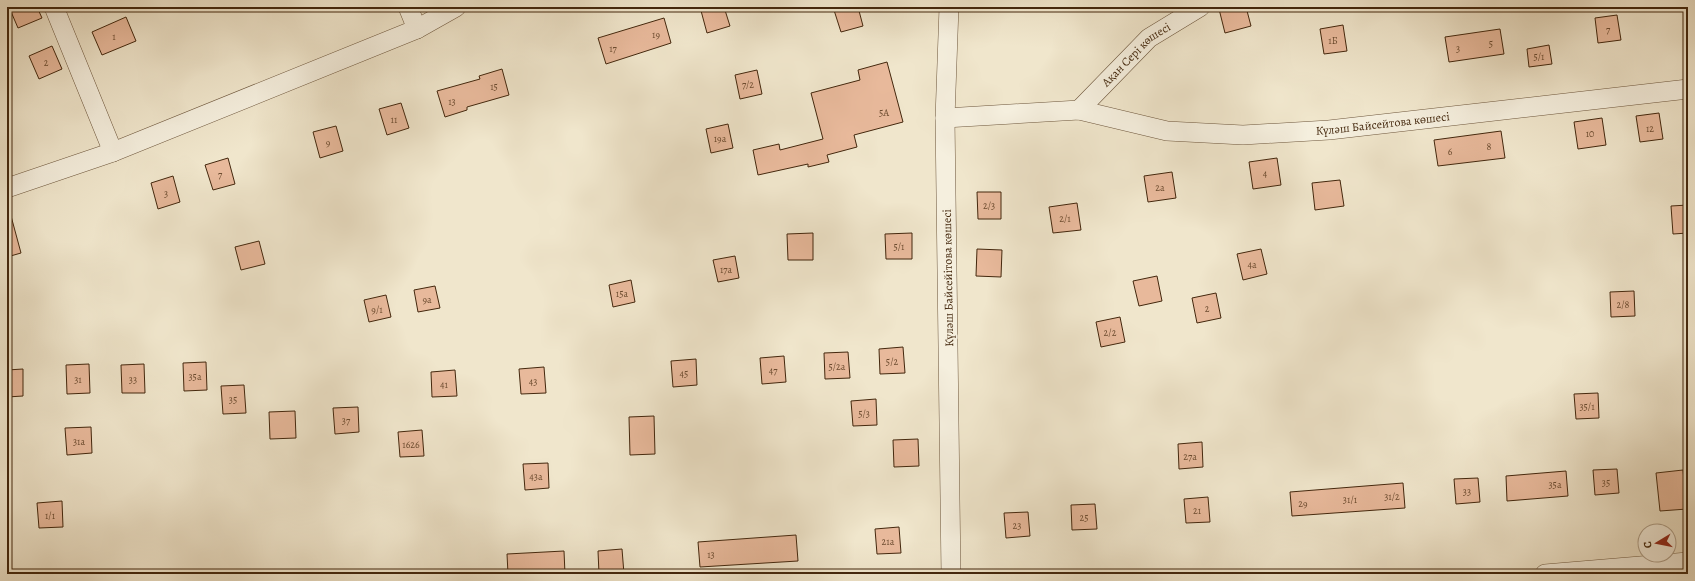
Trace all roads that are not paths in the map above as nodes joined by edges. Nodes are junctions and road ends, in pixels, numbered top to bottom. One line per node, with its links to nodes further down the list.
1 (54, 7): 10 (street)
2 (408, 7): 6 (street)
3 (456, 7): 6 (street)
4 (949, 7): 9 (street, Күләш Байсейітова көшесі)
5 (1200, 7): 8 (street, Ақан Сері көшесі)
6 (417, 29): 10 (street)
7 (1688, 89): 8 (street, Күләш Байсейтова көшесі)
8 (1079, 110): 9 (street)
9 (945, 118): 13 (street, Күләш Байсейітова көшесі)
10 (113, 152): 11 (street)
11 (7, 188)
12 (1688, 562): 14 (street)
13 (951, 574)
14 (1545, 574)

